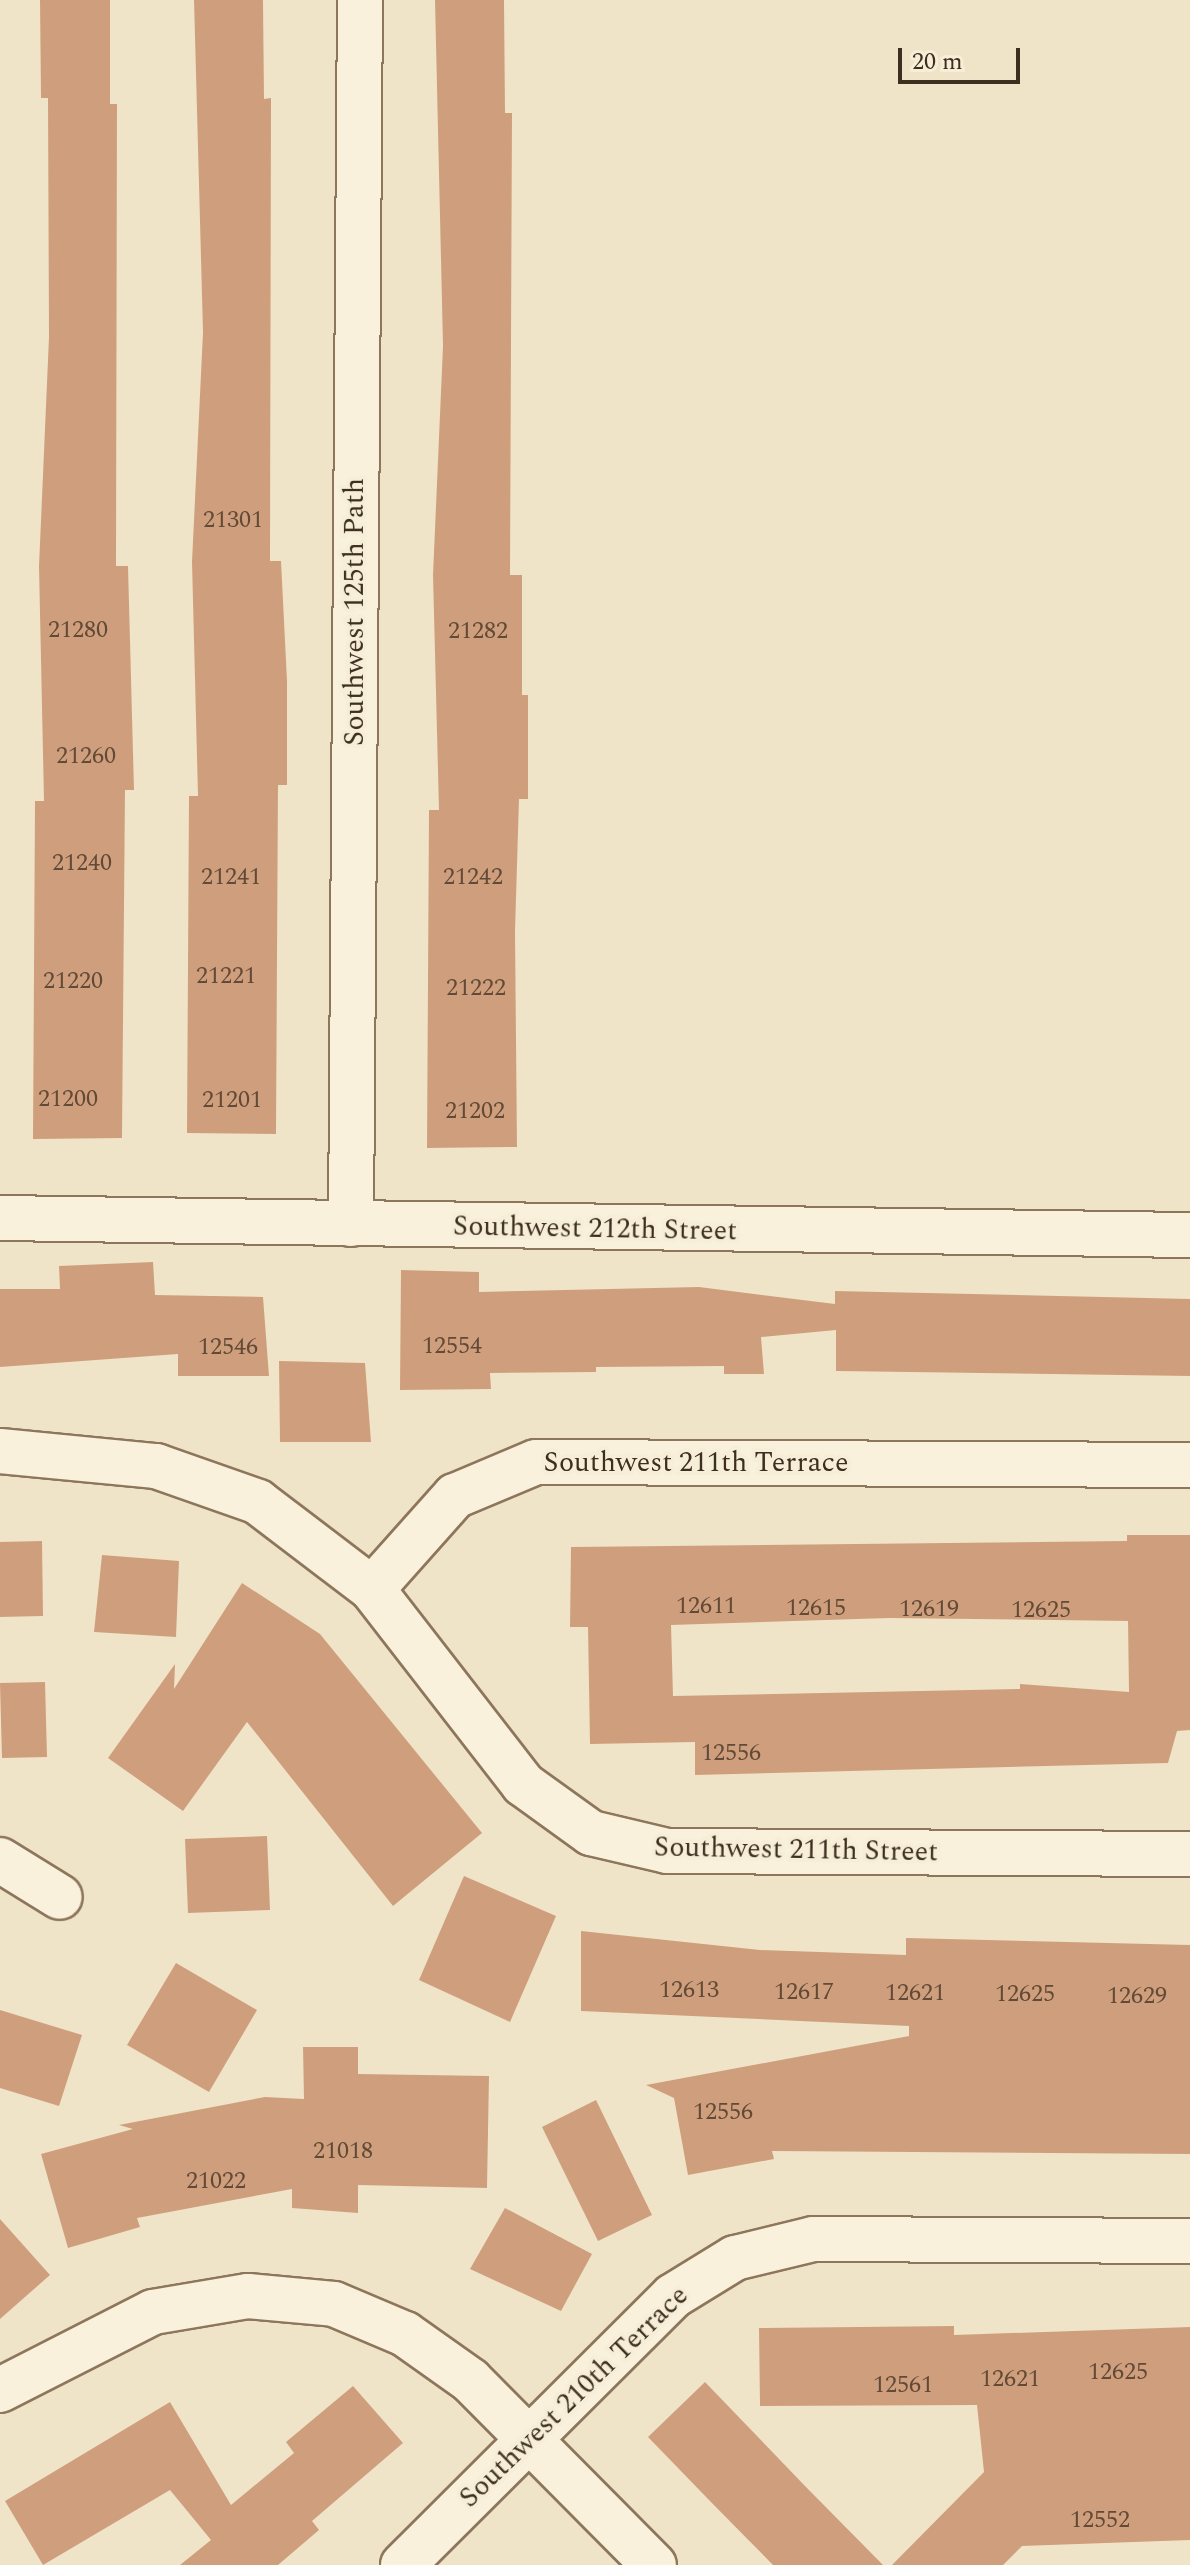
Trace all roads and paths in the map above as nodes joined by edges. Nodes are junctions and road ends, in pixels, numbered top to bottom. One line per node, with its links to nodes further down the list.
1 (360, 0): 3 (street, Southwest 125th Path)
2 (0, 1218): 3 (street, Southwest 212th Street)
3 (351, 1224): 4 (street, Southwest 212th Street)
4 (1190, 1235)
5 (0, 1451): 7 (street)
6 (1190, 1465): 7 (street, Southwest 211th Terrace)
7 (372, 1589): 8 (street, Southwest 211th Street)
8 (1190, 1854)
9 (0, 1860): 10 (street)
10 (60, 1897)
11 (1190, 2241): 13 (street, Southwest 210th Terrace)
12 (0, 2390): 13 (street)
13 (531, 2440): 14 (street, Southwest 210th Terrace); 15 (street)
14 (403, 2565)
15 (654, 2565)

